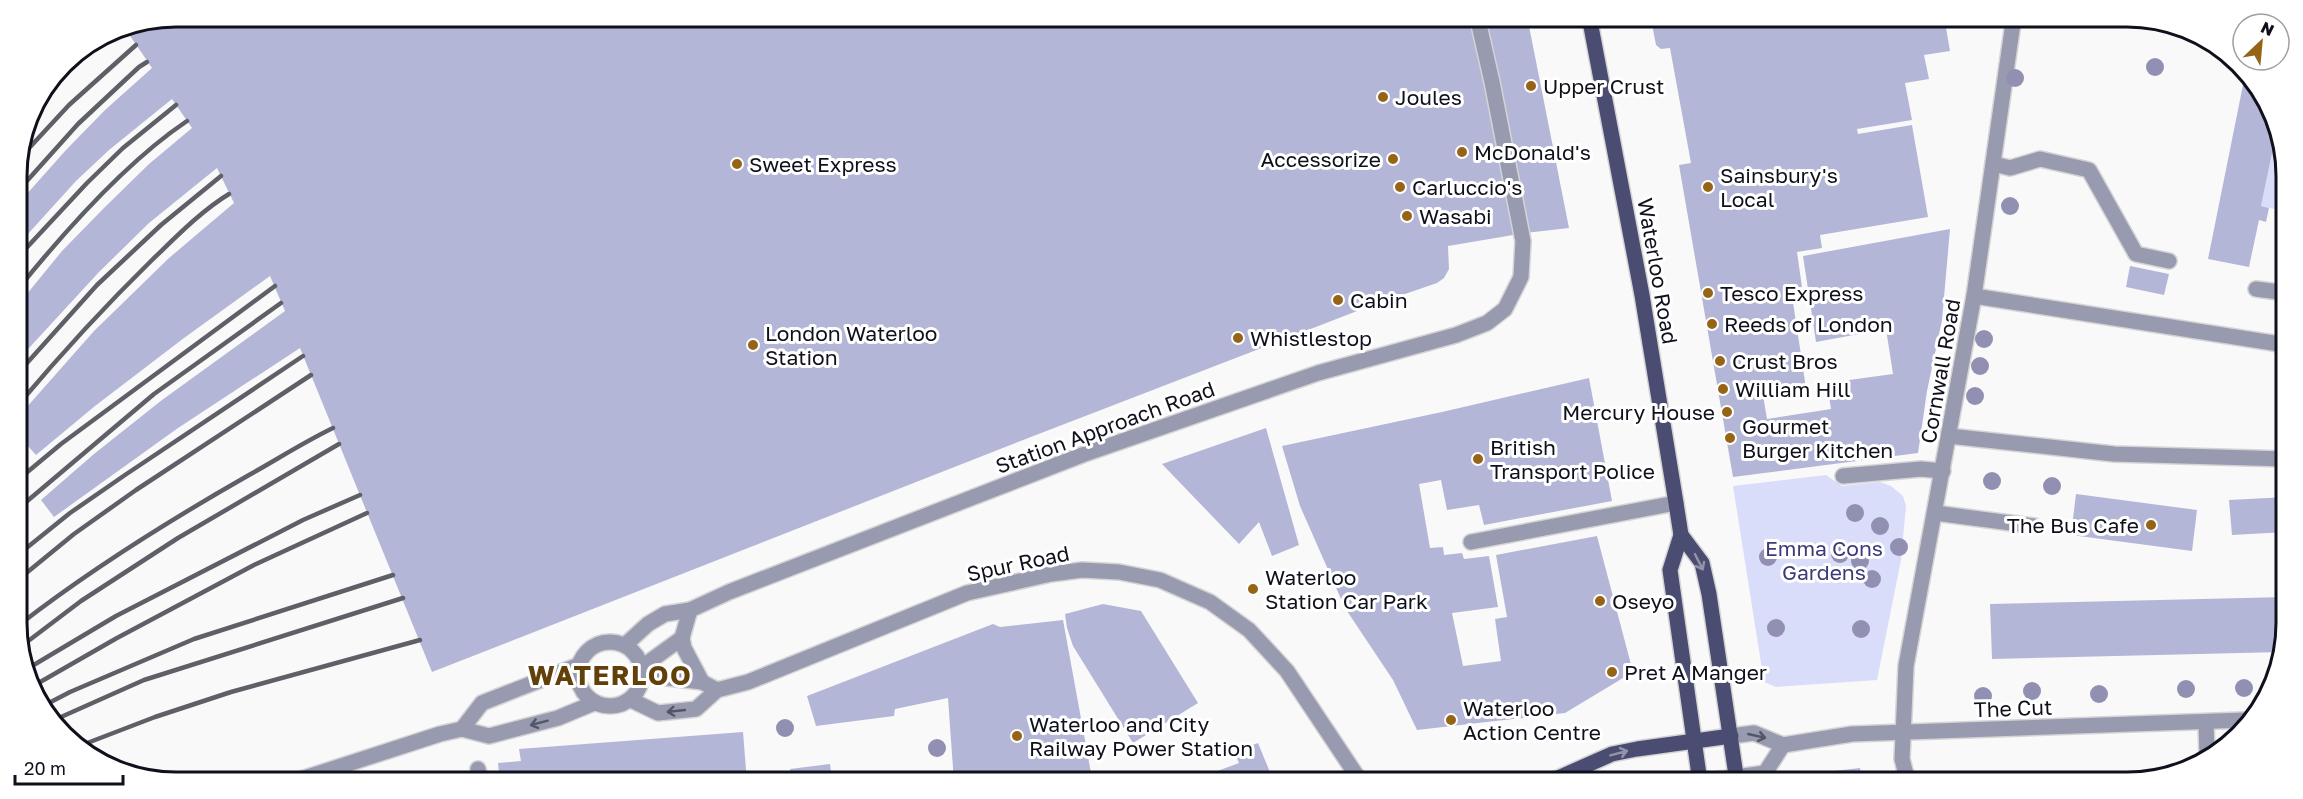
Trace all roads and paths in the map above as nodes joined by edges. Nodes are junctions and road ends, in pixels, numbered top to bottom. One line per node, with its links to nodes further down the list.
1 (1480, 27): 19 (street, Station Approach Road)
2 (1591, 27): 14 (main road, Waterloo Road)
3 (2013, 27): 4 (street, Cornwall Road)
4 (1994, 164): 5 (street); 8 (street, Cornwall Road)
5 (2169, 261)
6 (2256, 288): 7 (street)
7 (2276, 291)
8 (1974, 296): 9 (street); 10 (street, Cornwall Road)
9 (2276, 343)
10 (1950, 436): 11 (street); 12 (street, Cornwall Road)
11 (2276, 459)
12 (1943, 471): 13 (street); 15 (street, Cornwall Road)
13 (1844, 476)
14 (1676, 502): 17 (main road, Waterloo Road); 18 (street)
15 (1935, 513): 16 (street); 31 (street, Cornwall Road)
16 (2034, 526)
17 (1681, 535): 32 (main road, Waterloo Road, one-way to 32); 33 (main road, Waterloo Road)
18 (1472, 542)
19 (690, 610): 20 (street); 21 (street, Station Approach Road)
20 (682, 638): 23 (street); 24 (street)
21 (625, 645): 22 (street); 23 (street)
22 (579, 665): 27 (street); 30 (street)
23 (642, 671): 24 (street); 26 (street)
24 (702, 682): 25 (street)
25 (717, 690): 26 (street, Spur Road, one-way to 26); 37 (street, Spur Road)
26 (631, 700): 27 (street)
27 (594, 703): 30 (street, one-way to 30)
28 (2239, 720): 29 (street, The Cut)
29 (2206, 722): 31 (street, The Cut); 35 (street)
30 (462, 729): 36 (street)
31 (1903, 732): 34 (street, The Cut); 42 (street, Cornwall Road)
32 (1731, 736): 33 (main road, The Cut); 34 (street, The Cut, one-way to 34); 40 (main road, Waterloo Road)
33 (1693, 741): 38 (main road, The Cut, one-way to 33); 39 (main road, Waterloo Road)
34 (1783, 744): 41 (street)
35 (2208, 748)
36 (324, 772)
37 (1354, 772)
38 (1572, 772)
39 (1698, 772)
40 (1735, 772)
41 (1766, 772)
42 (1905, 772)

